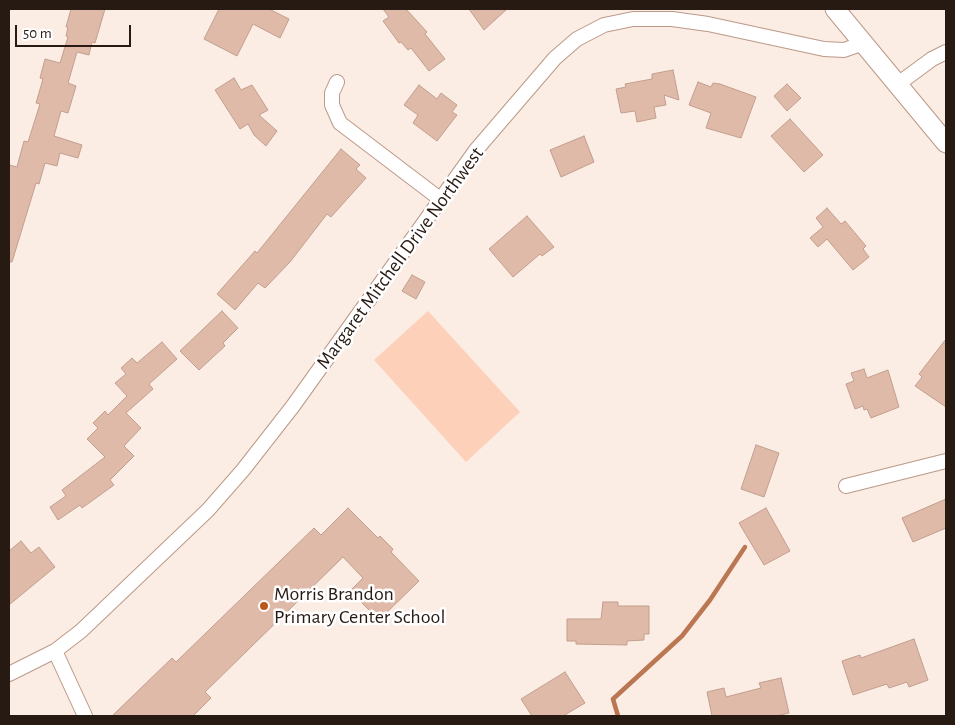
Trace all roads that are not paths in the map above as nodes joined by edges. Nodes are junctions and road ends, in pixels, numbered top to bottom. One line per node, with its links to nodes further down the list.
1 (835, 9): 2 (street)
2 (864, 43): 5 (street); 7 (street, Margaret Mitchell Drive Northwest)
3 (946, 52): 5 (street)
4 (337, 82): 7 (street)
5 (898, 84): 6 (street)
6 (946, 143)
7 (440, 199): 10 (street, Margaret Mitchell Drive Northwest)
8 (946, 461): 9 (street)
9 (846, 486)
10 (55, 652): 11 (street, Margaret Mitchell Drive Northwest); 12 (street)
11 (9, 674)
12 (85, 716)

